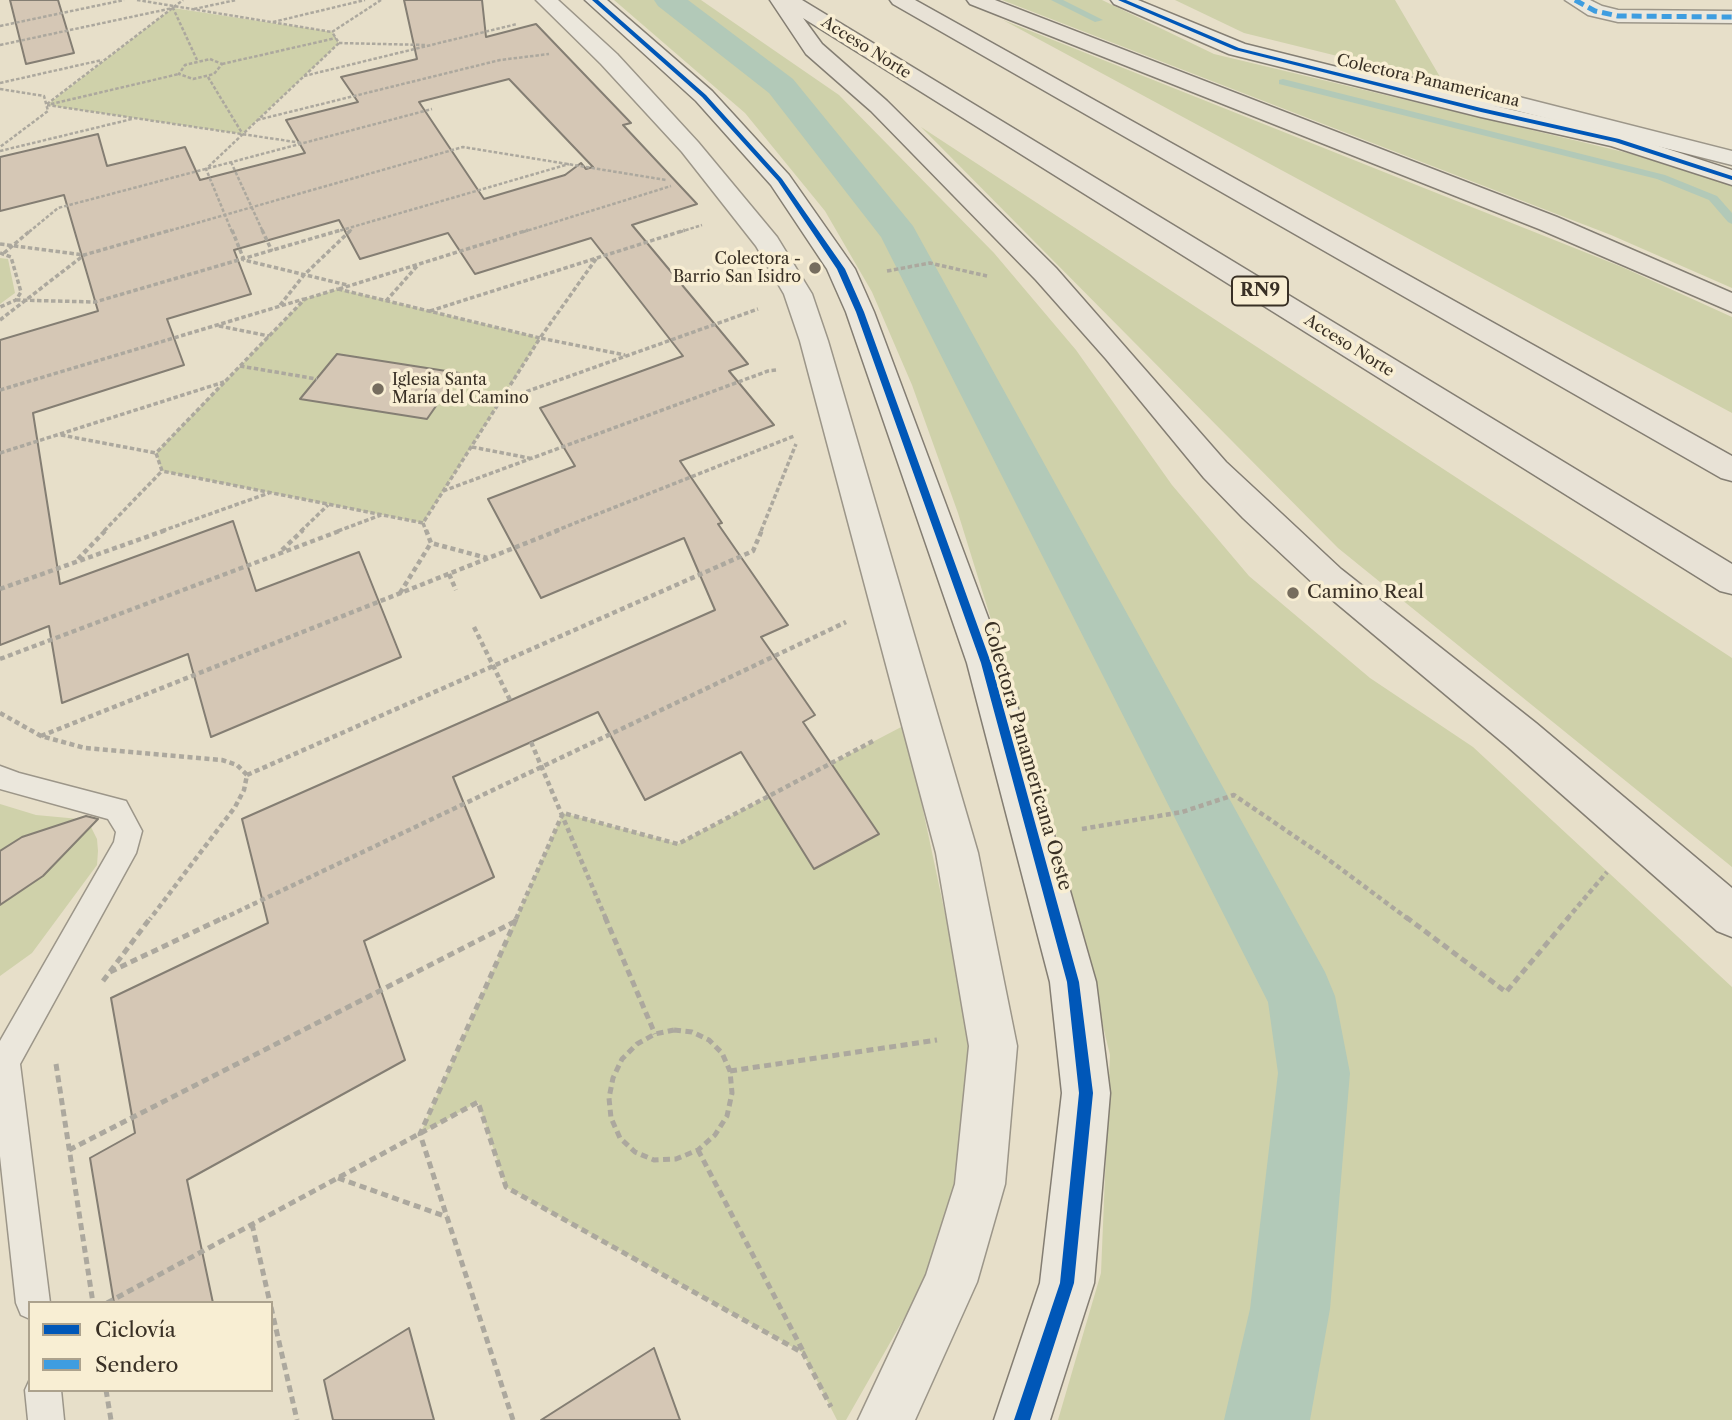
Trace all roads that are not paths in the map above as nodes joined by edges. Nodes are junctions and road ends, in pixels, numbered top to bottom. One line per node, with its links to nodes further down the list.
1 (595, 0): 23 (street, Colectora Panamericana Oeste)
2 (780, 0): 17 (highway)
3 (788, 0): 15 (highway, Acceso Norte / RN9)
4 (900, 0): 14 (highway)
5 (977, 0): 13 (highway)
6 (1121, 0): 10 (street, Colectora Panamericana)
7 (1575, 0): 9 (street)
8 (553, 7): 22 (street)
9 (1732, 17)
10 (1286, 63): 11 (street); 12 (street, Colectora Panamericana)
11 (1732, 158)
12 (1732, 177)
13 (1732, 303)
14 (1732, 470)
15 (1732, 581)
16 (0, 777): 18 (lane)
17 (1732, 916)
18 (2, 1061): 19 (lane)
19 (33, 1301)
20 (43, 1392): 21 (lane)
21 (46, 1420)
22 (886, 1420)
23 (1022, 1420)

